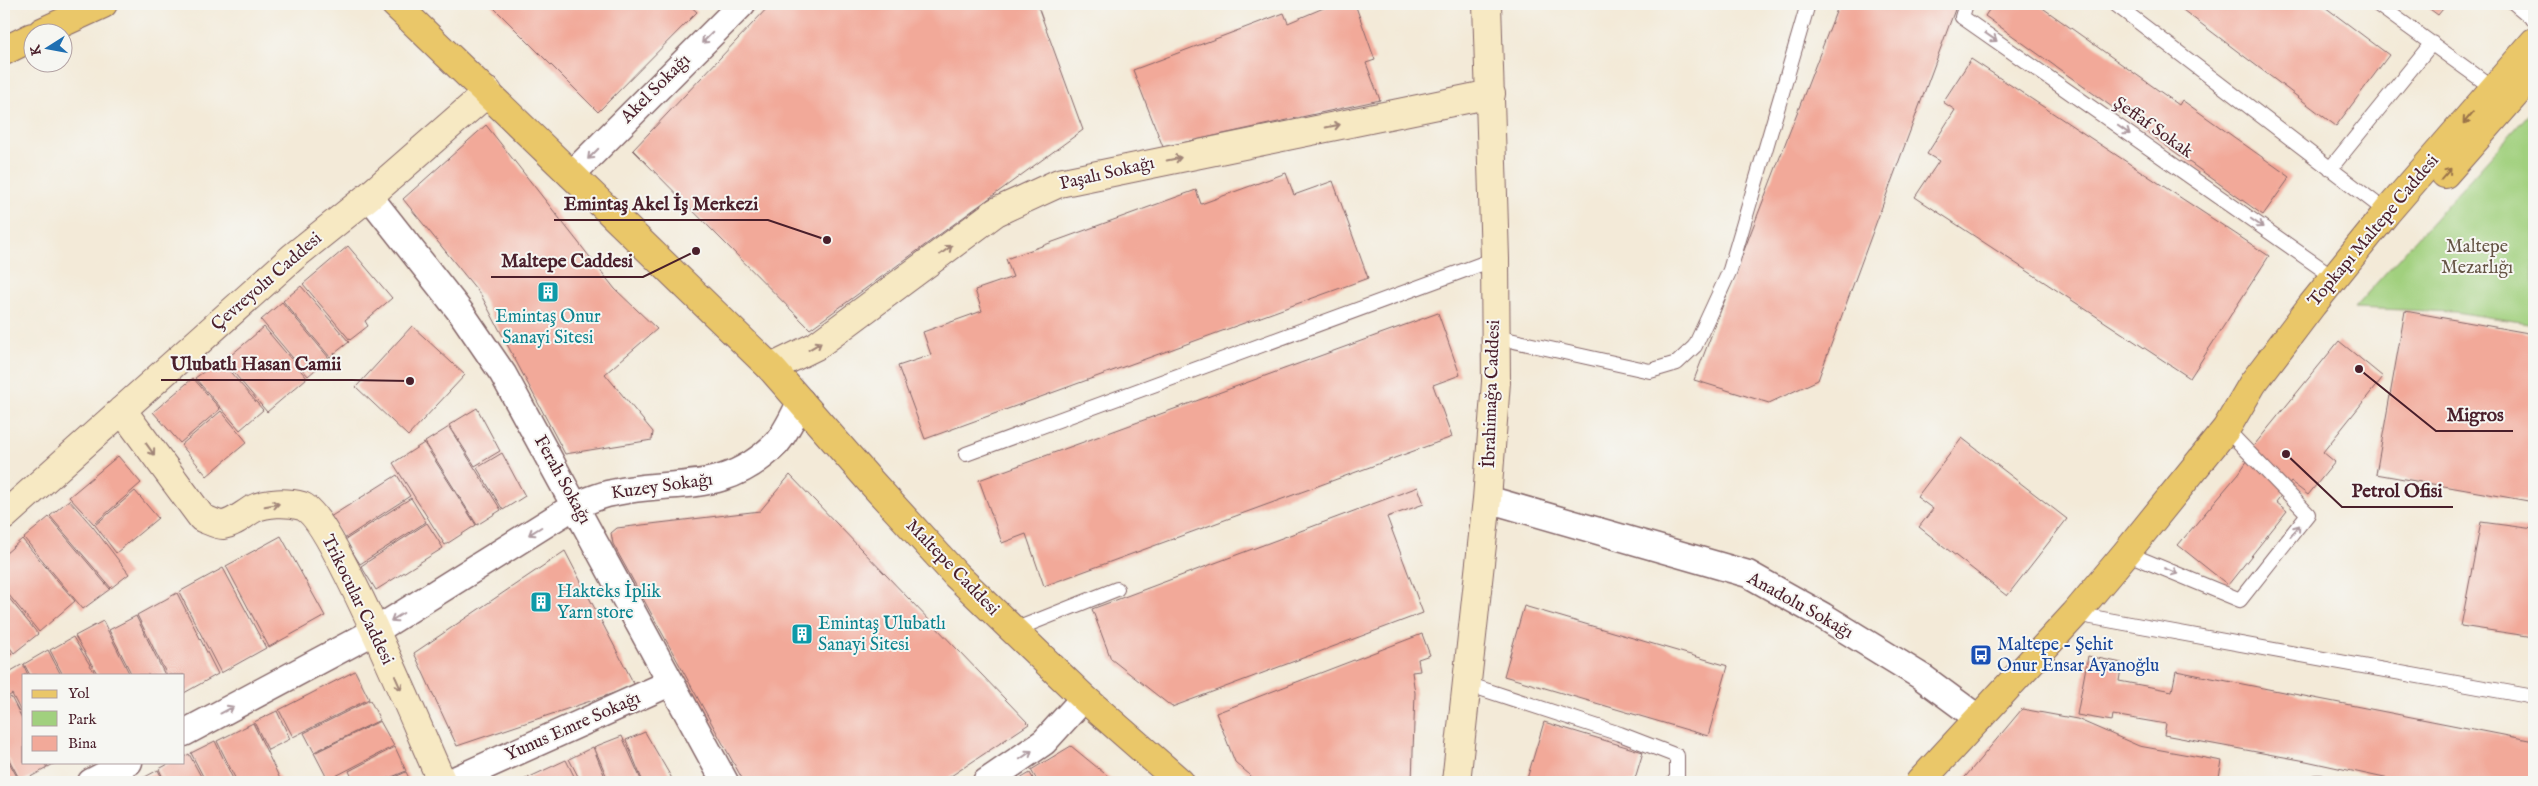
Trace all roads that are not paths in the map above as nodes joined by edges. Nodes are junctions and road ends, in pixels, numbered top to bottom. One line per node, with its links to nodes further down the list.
1 (103, 4): 11 (main road)
2 (395, 4): 18 (main road, Maltepe Caddesi)
3 (742, 4): 21 (street, Akel Sokağı, one-way to 21)
4 (1487, 4): 19 (main road, İbrahimağa Caddesi)
5 (1808, 4): 26 (lane)
6 (1966, 4): 25 (lane, Şeffaf Sokak, one-way to 25)
7 (2115, 4): 20 (lane)
8 (2377, 4): 14 (lane)
9 (2515, 4): 10 (lane)
10 (2534, 20)
11 (64, 22)
12 (22, 42): 15 (main road)
13 (2534, 42): 17 (main road, Topkapı Maltepe Caddesi)
14 (2432, 43): 17 (lane); 20 (lane)
15 (4, 51)
16 (2534, 73): 23 (main road, Topkapı Maltepe Caddesi, one-way to 16)
17 (2493, 88): 23 (main road, Topkapı Maltepe Caddesi, one-way to 23)
18 (488, 92): 21 (main road, Maltepe Caddesi); 22 (main road, Çevreyolu Caddesi)
19 (1491, 94): 24 (main road, İbrahimağa Caddesi); 27 (main road, Paşalı Sokağı, one-way to 19)
20 (2330, 169): 23 (lane)
21 (572, 175): 27 (main road, Maltepe Caddesi)
22 (369, 196): 29 (main road, Çevreyolu Caddesi); 33 (street, Ferah Sokağı)
23 (2394, 218): 25 (main road, Topkapı Maltepe Caddesi); 30 (main road, Topkapı Maltepe Caddesi)
24 (1496, 259): 26 (main road, İbrahimağa Caddesi); 31 (lane)
25 (2335, 278): 30 (main road, Topkapı Maltepe Caddesi)
26 (1496, 337): 32 (main road, İbrahimağa Caddesi)
27 (772, 368): 28 (main road, Maltepe Caddesi)
28 (801, 401): 33 (street, Kuzey Sokağı); 38 (main road, Maltepe Caddesi)
29 (122, 410): 34 (main road, Çevreyolu Caddesi); 39 (main road, Trikocular Caddesi, one-way to 39)
30 (2226, 429): 35 (main road, Topkapı Maltepe Caddesi); 35 (lane, one-way to 30)
31 (966, 454)
32 (1488, 499): 41 (main road, İbrahimağa Caddesi); 44 (street, Anadolu Sokağı)
33 (576, 505): 39 (street, Kuzey Sokağı, one-way to 39); 40 (street, Ferah Sokağı)
34 (4, 516)
35 (2126, 553): 37 (main road, Topkapı Maltepe Caddesi)
36 (1117, 589): 38 (lane)
37 (2075, 614): 42 (lane); 44 (main road, Topkapı Maltepe Caddesi)
38 (1014, 630): 43 (main road, Maltepe Caddesi)
39 (375, 631): 45 (street, Kuzey Sokağı, one-way to 39); 48 (main road, Trikocular Caddesi, one-way to 48)
40 (670, 683): 49 (street, Yunus Emre Sokağı); 50 (street, Ferah Sokağı)
41 (1467, 684): 53 (main road, İbrahimağa Caddesi); 54 (lane)
42 (2534, 697)
43 (1084, 698): 51 (street, one-way to 43); 52 (main road, Maltepe Caddesi)
44 (1979, 719): 55 (main road, Topkapı Maltepe Caddesi)
45 (185, 732)
46 (125, 764): 47 (street)
47 (91, 782)
48 (442, 782)
49 (450, 782)
50 (725, 782)
51 (986, 782)
52 (1180, 782)
53 (1456, 782)
54 (1674, 782)
55 (1920, 782)

